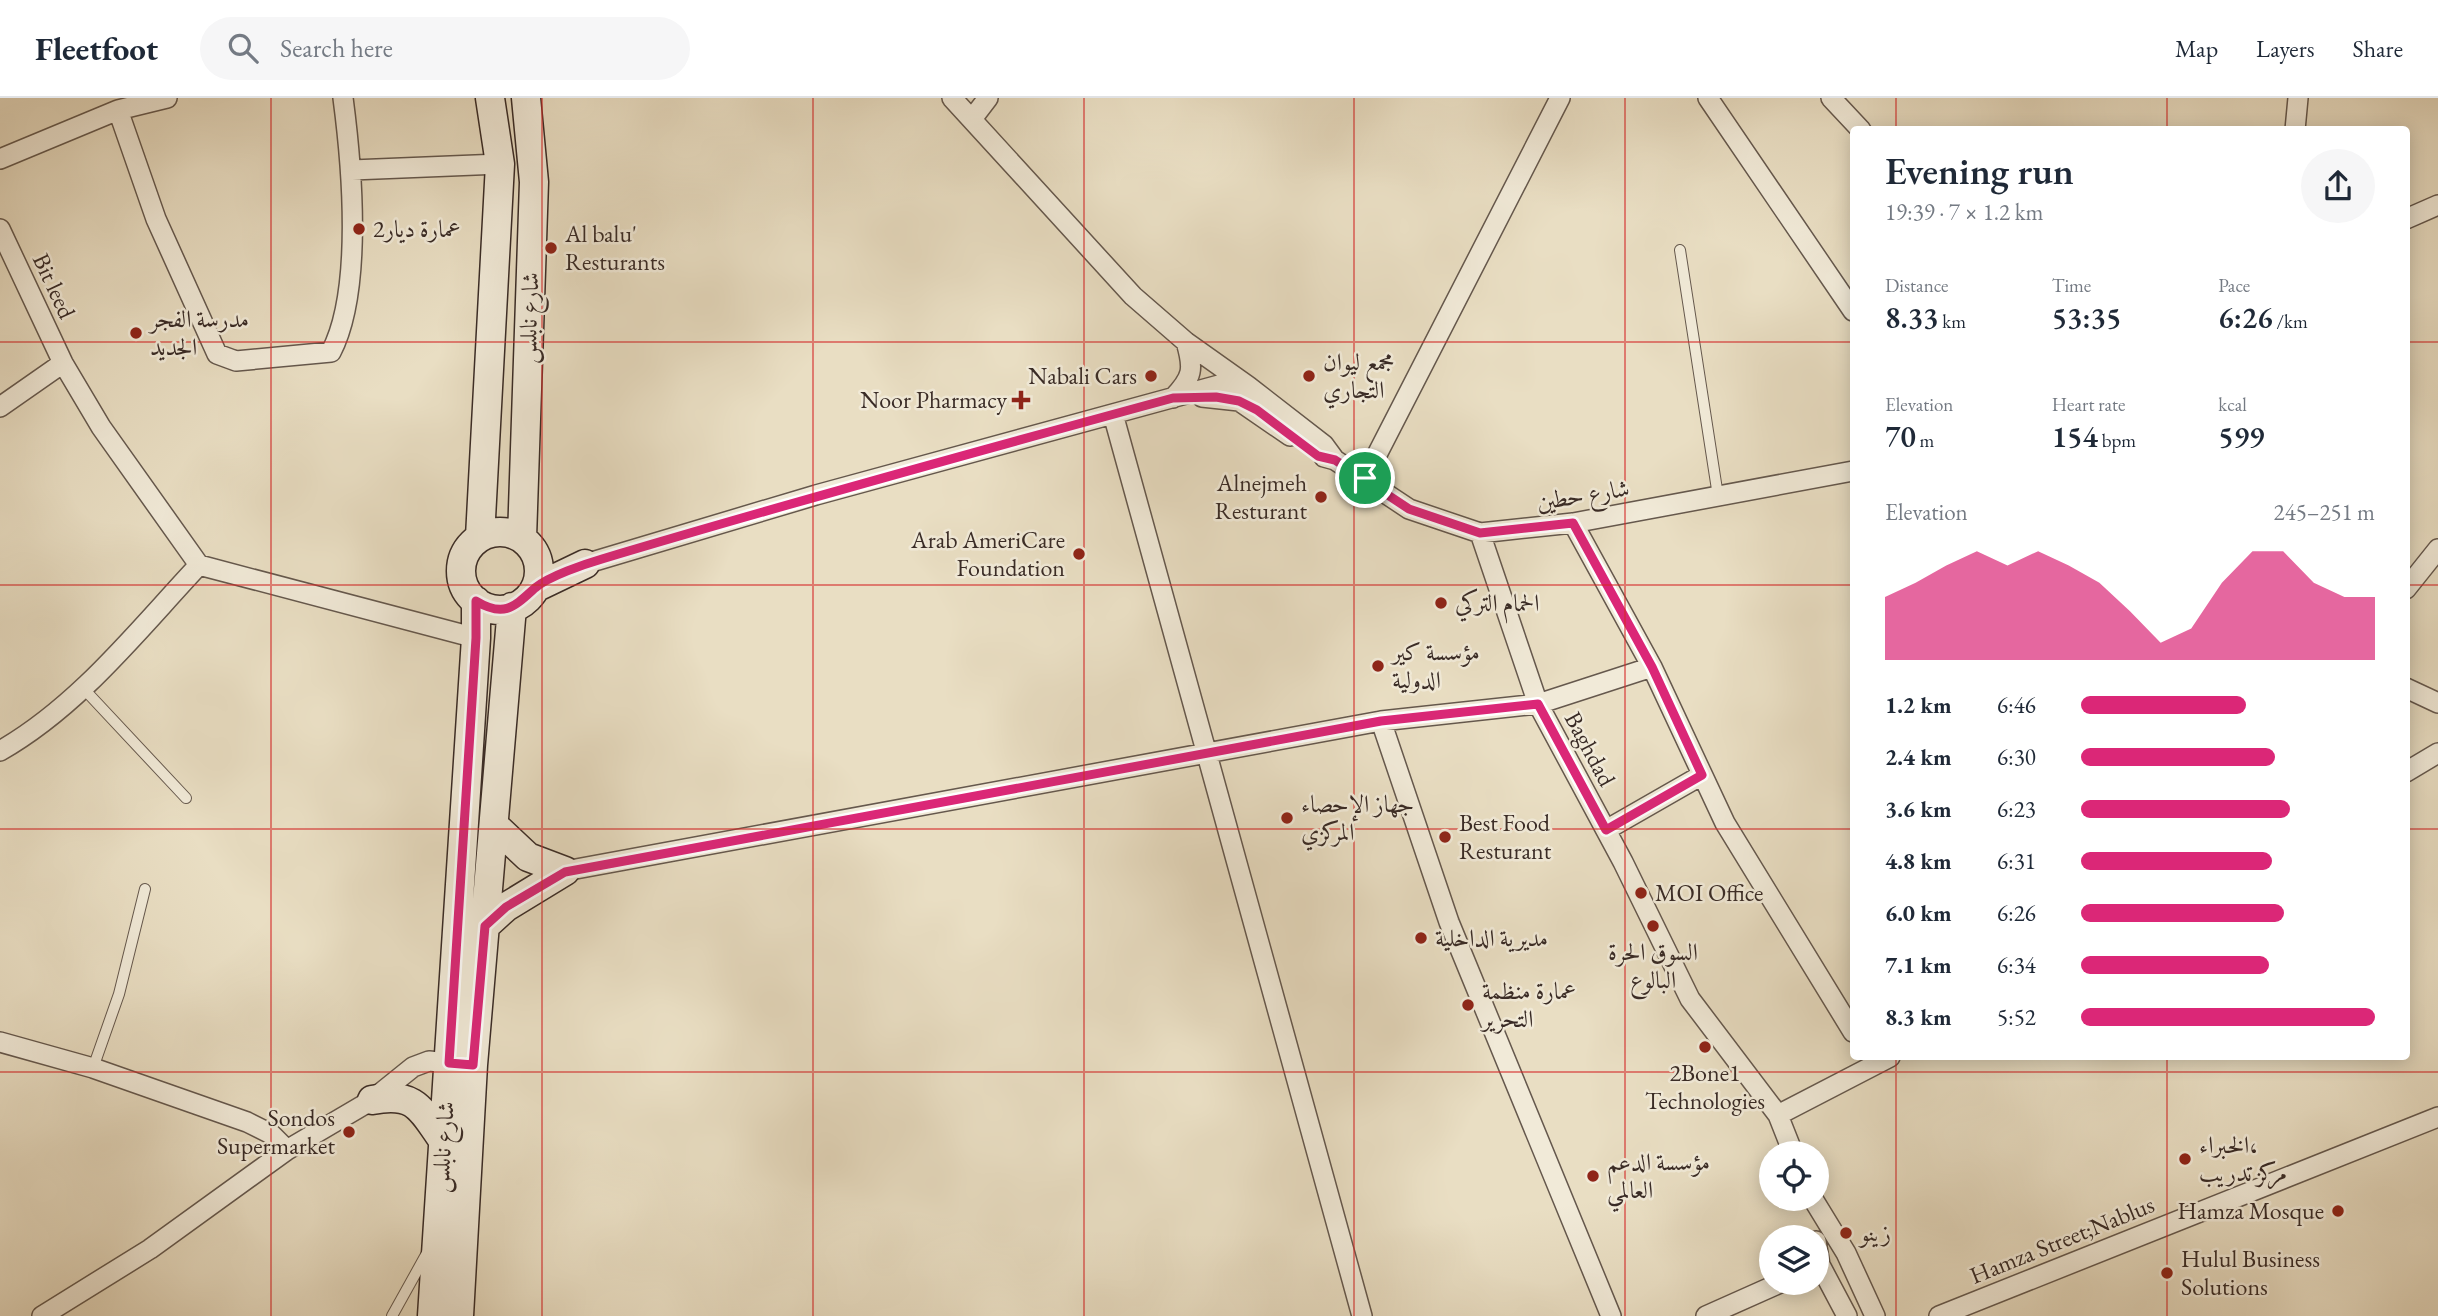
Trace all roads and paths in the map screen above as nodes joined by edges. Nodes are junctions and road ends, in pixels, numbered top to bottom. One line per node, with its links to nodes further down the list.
1 (167, 98): 11 (street)
2 (343, 98): 17 (street)
3 (490, 98): 16 (main road, شارع نابلس)
4 (526, 98): 38 (main road, شارع نابلس)
5 (952, 98): 12 (street)
6 (988, 98): 12 (street)
7 (1560, 98): 33 (street)
8 (1709, 98): 22 (street)
9 (1831, 98): 13 (street)
10 (2298, 98): 14 (street)
11 (118, 110): 15 (street); 17 (street)
12 (972, 119): 23 (street)
13 (1857, 126)
14 (2295, 126)
15 (0, 159)
16 (500, 164): 17 (street); 37 (main road, شارع نابلس)
17 (352, 170)
18 (2438, 205): 19 (street)
19 (2410, 217)
20 (0, 229): 25 (street, Bit leed)
21 (1680, 250): 34 (lane)
22 (1850, 307)
23 (1186, 342): 24 (street); 28 (street)
24 (1214, 361): 26 (street); 27 (street)
25 (63, 363): 29 (street); 41 (street, Bit leed)
26 (1248, 386): 27 (street); 31 (street)
27 (1217, 391): 28 (street); 31 (street)
28 (1173, 398): 30 (street)
29 (0, 407)
30 (1113, 414): 40 (street); 54 (street)
31 (1335, 460): 33 (street, شارع حطين)
32 (1850, 472): 34 (street, شارع حطين)
33 (1365, 478): 36 (street, شارع حطين)
34 (1718, 496): 35 (street, شارع حطين)
35 (1573, 523): 36 (street, شارع حطين); 47 (street)
36 (1480, 533): 50 (street, Baghdad)
37 (480, 537): 38 (main road); 44 (main road)
38 (528, 545): 40 (main road); 43 (main road)
39 (2438, 549): 42 (street)
40 (585, 564): 43 (main road)
41 (199, 565): 46 (street); 48 (street)
42 (2410, 584)
43 (535, 588): 45 (main road)
44 (476, 601): 45 (main road); 46 (main road, شارع نابلس)
45 (512, 607): 59 (main road, شارع نابلس)
46 (476, 638): 67 (main road, شارع نابلس)
47 (1652, 667): 50 (street); 57 (street)
48 (83, 688): 53 (street); 58 (lane)
49 (2410, 690): 51 (street)
50 (1538, 704): 52 (street); 60 (street, Baghdad)
51 (2438, 704)
52 (1381, 721): 54 (street); 86 (street)
53 (0, 751)
54 (1206, 751): 61 (street); 85 (street)
55 (2438, 753): 56 (street)
56 (2410, 770)
57 (1702, 775): 60 (street); 64 (street)
58 (186, 798)
59 (496, 827): 61 (main road); 63 (main road, شارع نابلس)
60 (1606, 830): 70 (street, Baghdad)
61 (565, 872): 63 (main road)
62 (145, 889): 68 (lane)
63 (485, 926): 67 (main road, شارع نابلس)
64 (1850, 1027)
65 (0, 1042): 68 (street)
66 (1878, 1060): 70 (street)
67 (461, 1064): 69 (street); 72 (main road, شارع نابلس); 84 (main road, شارع نابلس)
68 (93, 1068): 74 (street)
69 (372, 1100): 72 (main road); 74 (street)
70 (1778, 1115): 73 (street, Baghdad)
71 (2438, 1117): 90 (street, Hamza Street;Nablus)
72 (442, 1139): 76 (main road, شارع نابلس)
73 (1788, 1141)
74 (287, 1150): 81 (street)
75 (1820, 1211): 77 (street)
76 (437, 1234): 82 (lane); 83 (main road, شارع نابلس)
77 (1846, 1253): 78 (street); 89 (street)
78 (1829, 1261)
79 (1829, 1285): 88 (street)
80 (1759, 1292): 87 (street)
81 (42, 1316)
82 (392, 1316)
83 (432, 1316)
84 (459, 1316)
85 (1363, 1316)
86 (1611, 1316)
87 (1706, 1316)
88 (1847, 1316)
89 (1875, 1316)
90 (1939, 1316)

